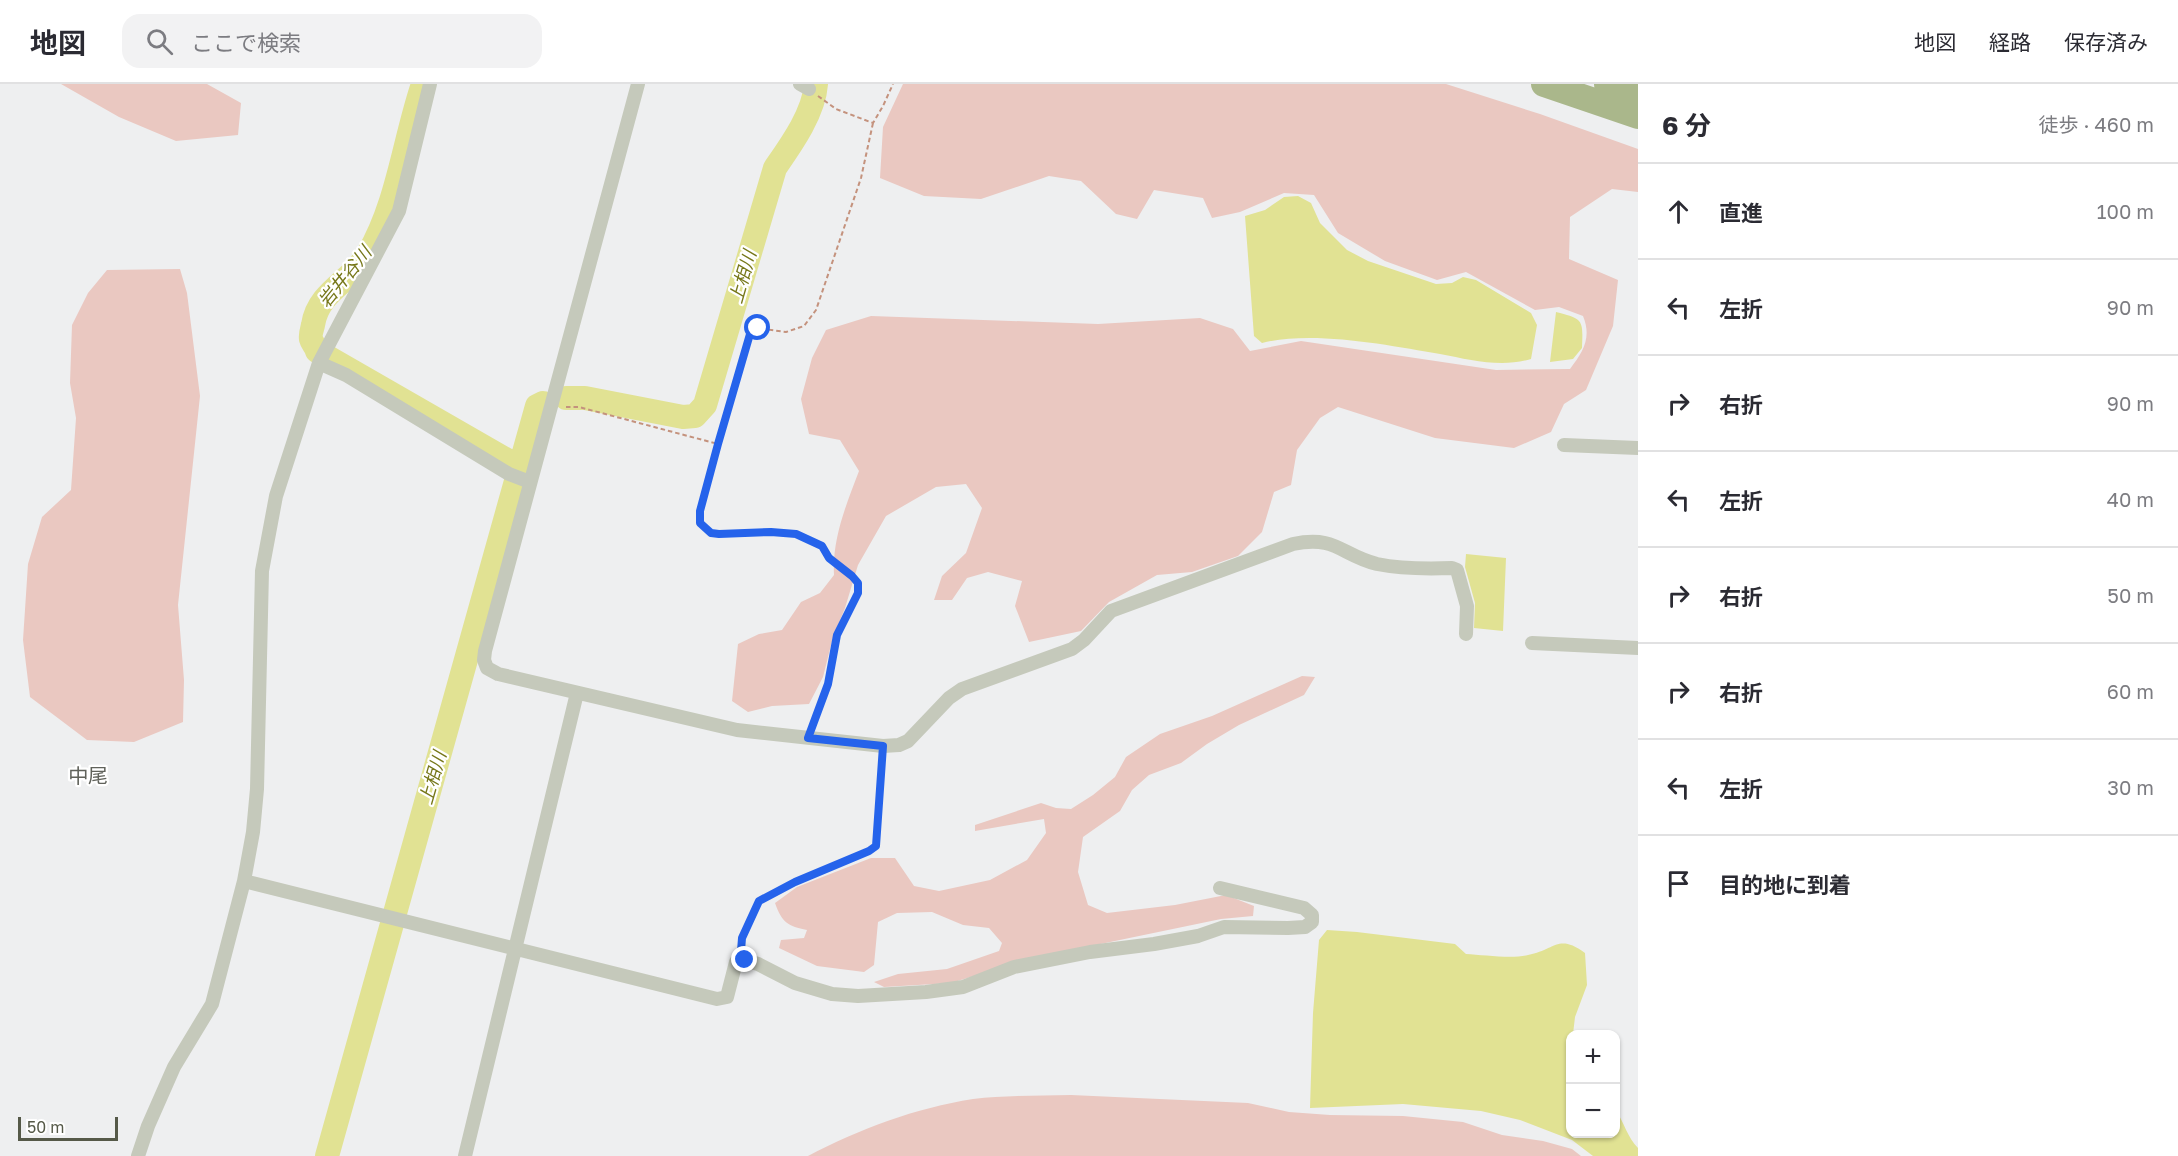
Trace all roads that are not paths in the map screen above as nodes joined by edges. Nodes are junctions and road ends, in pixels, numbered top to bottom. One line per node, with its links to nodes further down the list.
1 (430, 84): 7 (street)
2 (638, 84): 10 (street)
3 (1544, 84): 6 (highway)
4 (1607, 84): 5 (highway)
5 (1638, 95)
6 (1638, 116)
7 (322, 358): 10 (street); 15 (street)
8 (1564, 445): 9 (street)
9 (1638, 448)
10 (527, 481): 14 (street)
11 (1466, 634): 14 (street)
12 (1532, 643): 13 (street)
13 (1638, 648)
14 (577, 693): 17 (street)
15 (244, 881): 17 (street); 18 (street)
16 (1220, 888): 17 (street)
17 (515, 948): 19 (street)
18 (138, 1156)
19 (465, 1156)

